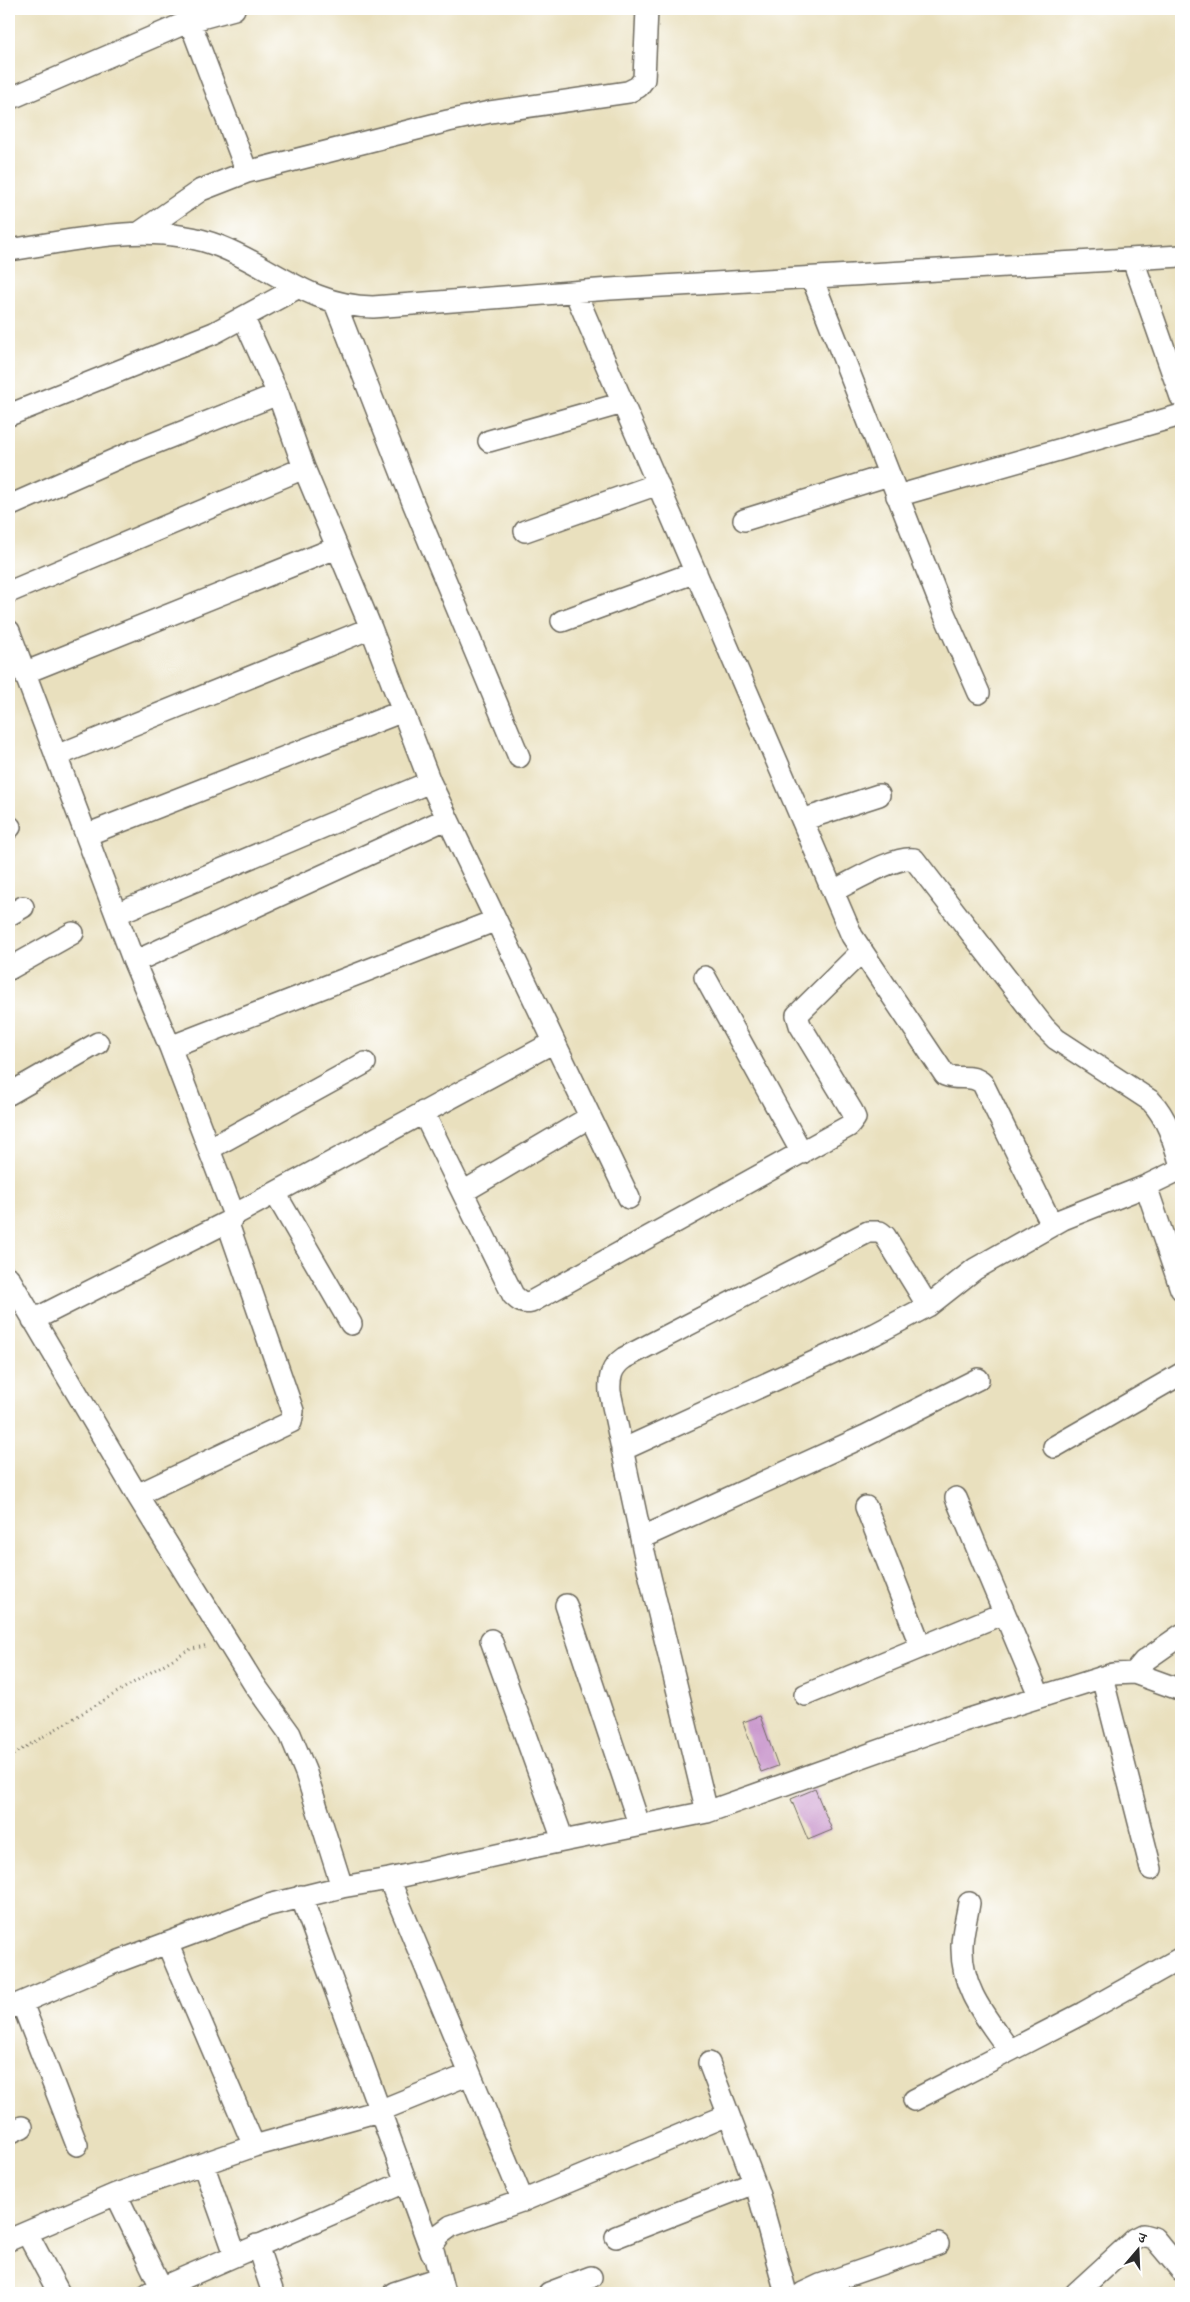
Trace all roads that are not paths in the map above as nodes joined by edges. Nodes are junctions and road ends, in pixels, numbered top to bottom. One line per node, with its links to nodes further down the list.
1 (234, 9): 3 (street)
2 (647, 9): 5 (street)
3 (187, 15): 4 (street); 5 (street)
4 (9, 99)
5 (247, 172): 6 (street)
6 (139, 233): 7 (street); 11 (street)
7 (9, 250)
8 (1181, 256): 9 (street)
9 (1133, 260): 10 (street); 16 (street)
10 (812, 278): 12 (street); 22 (street)
11 (297, 288): 13 (street); 14 (street)
12 (575, 292): 13 (street); 17 (street)
13 (335, 303): 38 (street)
14 (244, 319): 15 (street); 18 (street)
15 (278, 394): 21 (street); 25 (street)
16 (1181, 397)
17 (623, 403): 20 (street); 23 (street)
18 (9, 415)
19 (1181, 415): 24 (street)
20 (489, 441)
21 (304, 468): 28 (street); 30 (street)
22 (889, 475): 24 (street); 26 (street)
23 (658, 484): 27 (street); 29 (street)
24 (897, 496): 35 (street)
25 (9, 506)
26 (744, 520)
27 (525, 531)
28 (336, 548): 32 (street); 34 (street)
29 (696, 572): 31 (street); 42 (street)
30 (9, 592)
31 (562, 620)
32 (371, 628): 36 (street); 37 (street)
33 (9, 631): 34 (street)
34 (24, 673): 37 (street)
35 (979, 693)
36 (403, 711): 39 (street); 43 (street)
37 (56, 756): 43 (street)
38 (518, 757)
39 (430, 782): 41 (street); 45 (street)
40 (879, 795): 42 (street)
41 (446, 819): 46 (street); 49 (street)
42 (802, 820): 44 (street)
43 (86, 835): 45 (street)
44 (833, 891): 48 (street); 61 (street)
45 (116, 914): 49 (street)
46 (494, 920): 52 (street); 54 (street)
47 (73, 933): 50 (street)
48 (861, 952): 60 (street); 67 (street)
49 (134, 962): 54 (street)
50 (9, 969)
51 (705, 977): 60 (street)
52 (554, 1042): 57 (street); 58 (street)
53 (98, 1043): 56 (street)
54 (170, 1047): 59 (street)
55 (365, 1063): 59 (street)
56 (9, 1094)
57 (424, 1112): 63 (street); 64 (street)
58 (590, 1117): 63 (street); 65 (street)
59 (209, 1149): 66 (street)
60 (802, 1153): 63 (street)
61 (1181, 1167): 62 (street)
62 (1146, 1186): 67 (street); 69 (street)
63 (463, 1192)
64 (275, 1193): 66 (street); 72 (street)
65 (629, 1198)
66 (233, 1218): 71 (street); 77 (street)
67 (1052, 1225): 70 (street)
68 (9, 1278): 71 (street)
69 (1181, 1289)
70 (928, 1306): 76 (street); 76 (street)
71 (34, 1320): 77 (street)
72 (351, 1324)
73 (1181, 1374): 75 (street)
74 (978, 1379): 80 (street)
75 (1054, 1448)
76 (622, 1450): 80 (street)
77 (137, 1495): 96 (street)
78 (956, 1498): 82 (street)
79 (866, 1507): 85 (street)
80 (641, 1538): 91 (street)
81 (566, 1604): 92 (street)
82 (1004, 1613): 85 (street); 90 (street)
83 (1181, 1635): 86 (street)
84 (491, 1640): 93 (street)
85 (921, 1647): 89 (street)
86 (1134, 1673): 87 (street); 88 (street)
87 (1102, 1677): 90 (street); 94 (street)
88 (1181, 1690)
89 (805, 1695)
90 (1039, 1696): 91 (street)
91 (707, 1812): 92 (street)
92 (639, 1824): 93 (street)
93 (563, 1840): 95 (street)
94 (1150, 1869)
95 (389, 1879): 96 (street); 104 (street)
96 (342, 1887): 97 (street)
97 (301, 1896): 99 (street); 106 (street)
98 (969, 1903): 102 (street)
99 (167, 1943): 101 (street); 109 (street)
100 (1181, 1958): 102 (street)
101 (15, 2006): 108 (street)
102 (1009, 2050): 105 (street)
103 (709, 2064): 107 (street)
104 (470, 2074): 106 (street); 114 (street)
105 (914, 2100)
106 (378, 2111): 109 (street); 111 (street)
107 (728, 2115): 112 (street); 114 (street)
108 (77, 2145)
109 (254, 2146): 110 (street)
110 (203, 2164): 113 (street); 120 (street)
111 (405, 2182): 118 (street); 119 (street)
112 (754, 2183): 116 (street); 129 (street)
113 (116, 2194): 115 (street); 124 (street)
114 (524, 2201): 119 (street)
115 (18, 2236): 125 (street)
116 (616, 2237)
117 (938, 2244): 130 (street)
118 (257, 2245): 120 (street); 126 (street)
119 (432, 2253): 123 (street)
120 (235, 2254): 124 (street)
121 (1181, 2270): 131 (street)
122 (591, 2276): 128 (street)
123 (442, 2286): 127 (street)
124 (158, 2291)
125 (59, 2293)
126 (272, 2293)
127 (394, 2293)
128 (549, 2293)
129 (786, 2293)
130 (803, 2293)
131 (1076, 2293)

